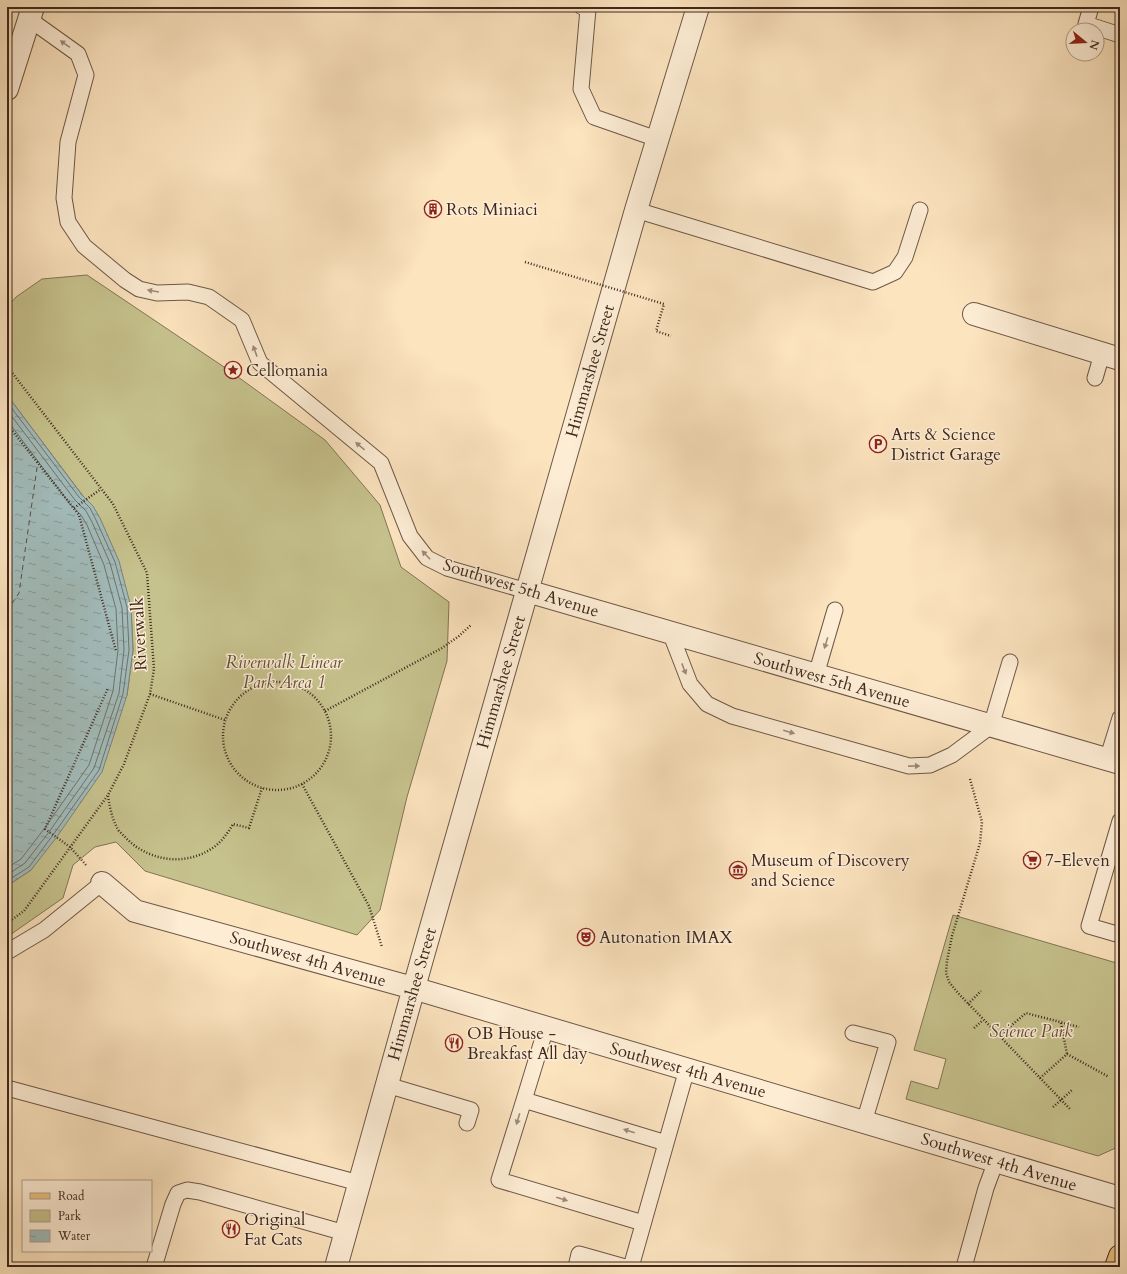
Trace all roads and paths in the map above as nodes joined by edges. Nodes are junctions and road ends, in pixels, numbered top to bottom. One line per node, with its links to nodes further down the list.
1 (582, 7): 7 (lane)
2 (698, 7): 7 (street, Himmarshee Street)
3 (1091, 7): 5 (lane)
4 (31, 13): 6 (street); 19 (lane, Southwest 5th Avenue, one-way to 4)
5 (1120, 34)
6 (7, 89)
7 (657, 139): 8 (street, Himmarshee Street)
8 (636, 210): 9 (lane); 19 (street, Himmarshee Street)
9 (920, 210)
10 (525, 262): 12 (path, bridge)
11 (974, 314): 13 (street)
12 (671, 336)
13 (1111, 356): 15 (lane)
14 (7, 366): 17 (path, Riverwalk)
15 (1095, 378)
16 (7, 424): 18 (path)
17 (101, 489): 18 (path); 27 (path, Riverwalk)
18 (74, 508): 23 (path)
19 (527, 591): 22 (street, Southwest 5th Avenue); 44 (street, Himmarshee Street)
20 (835, 610): 25 (lane, one-way to 25)
21 (471, 625): 28 (path)
22 (670, 632): 25 (street, Southwest 5th Avenue); 31 (lane, one-way to 31)
23 (116, 651)
24 (1010, 662): 31 (lane)
25 (816, 675): 31 (street, Southwest 5th Avenue)
26 (108, 688): 38 (path)
27 (150, 694): 30 (path); 36 (path, Riverwalk)
28 (325, 711): 30 (path); 34 (path)
29 (1120, 718): 32 (lane)
30 (225, 720): 35 (path)
31 (991, 726): 32 (street, Southwest 5th Avenue)
32 (1114, 762)
33 (970, 780): 46 (path)
34 (302, 784): 35 (path); 42 (path)
35 (262, 788): 36 (path)
36 (108, 795): 38 (path, Riverwalk)
37 (1120, 821): 41 (lane)
38 (70, 847): 40 (path, Riverwalk)
39 (102, 883): 43 (lane); 44 (street, Southwest 4th Avenue)
40 (7, 923)
41 (1120, 935)
42 (382, 947)
43 (7, 952)
44 (413, 988): 50 (street, Southwest 4th Avenue); 58 (street, Himmarshee Street)
45 (981, 991): 46 (path)
46 (968, 1004): 47 (path)
47 (984, 1020): 51 (path); 53 (path)
48 (1061, 1023): 49 (path); 53 (path); 54 (path)
49 (1079, 1027)
50 (546, 1028): 55 (street, Southwest 4th Avenue); 61 (lane)
51 (974, 1028)
52 (854, 1032): 65 (lane)
53 (999, 1036): 57 (path)
54 (1067, 1054): 56 (path); 57 (path)
55 (687, 1069): 65 (street, Southwest 4th Avenue); 67 (lane)
56 (1109, 1077)
57 (1040, 1078): 62 (path)
58 (387, 1084): 66 (lane); 69 (street, Himmarshee Street)
59 (7, 1088): 69 (lane)
60 (1072, 1090): 62 (path)
61 (524, 1100): 67 (lane, one-way to 61); 71 (lane, one-way to 71)
62 (1061, 1100): 63 (path); 64 (path)
63 (1053, 1107)
64 (1070, 1109)
65 (864, 1122): 68 (street, Southwest 4th Avenue)
66 (467, 1123)
67 (666, 1142): 71 (lane)
68 (996, 1161): 70 (street, Southwest 4th Avenue); 79 (lane)
69 (359, 1183): 72 (street, Himmarshee Street)
70 (1120, 1198)
71 (643, 1223): 78 (lane)
72 (346, 1232): 74 (lane); 75 (street, Himmarshee Street)
73 (1120, 1256): 80 (main road)
74 (154, 1267)
75 (336, 1267)
76 (576, 1267): 77 (lane)
77 (625, 1267)
78 (631, 1267)
79 (964, 1267)
80 (1116, 1267)

